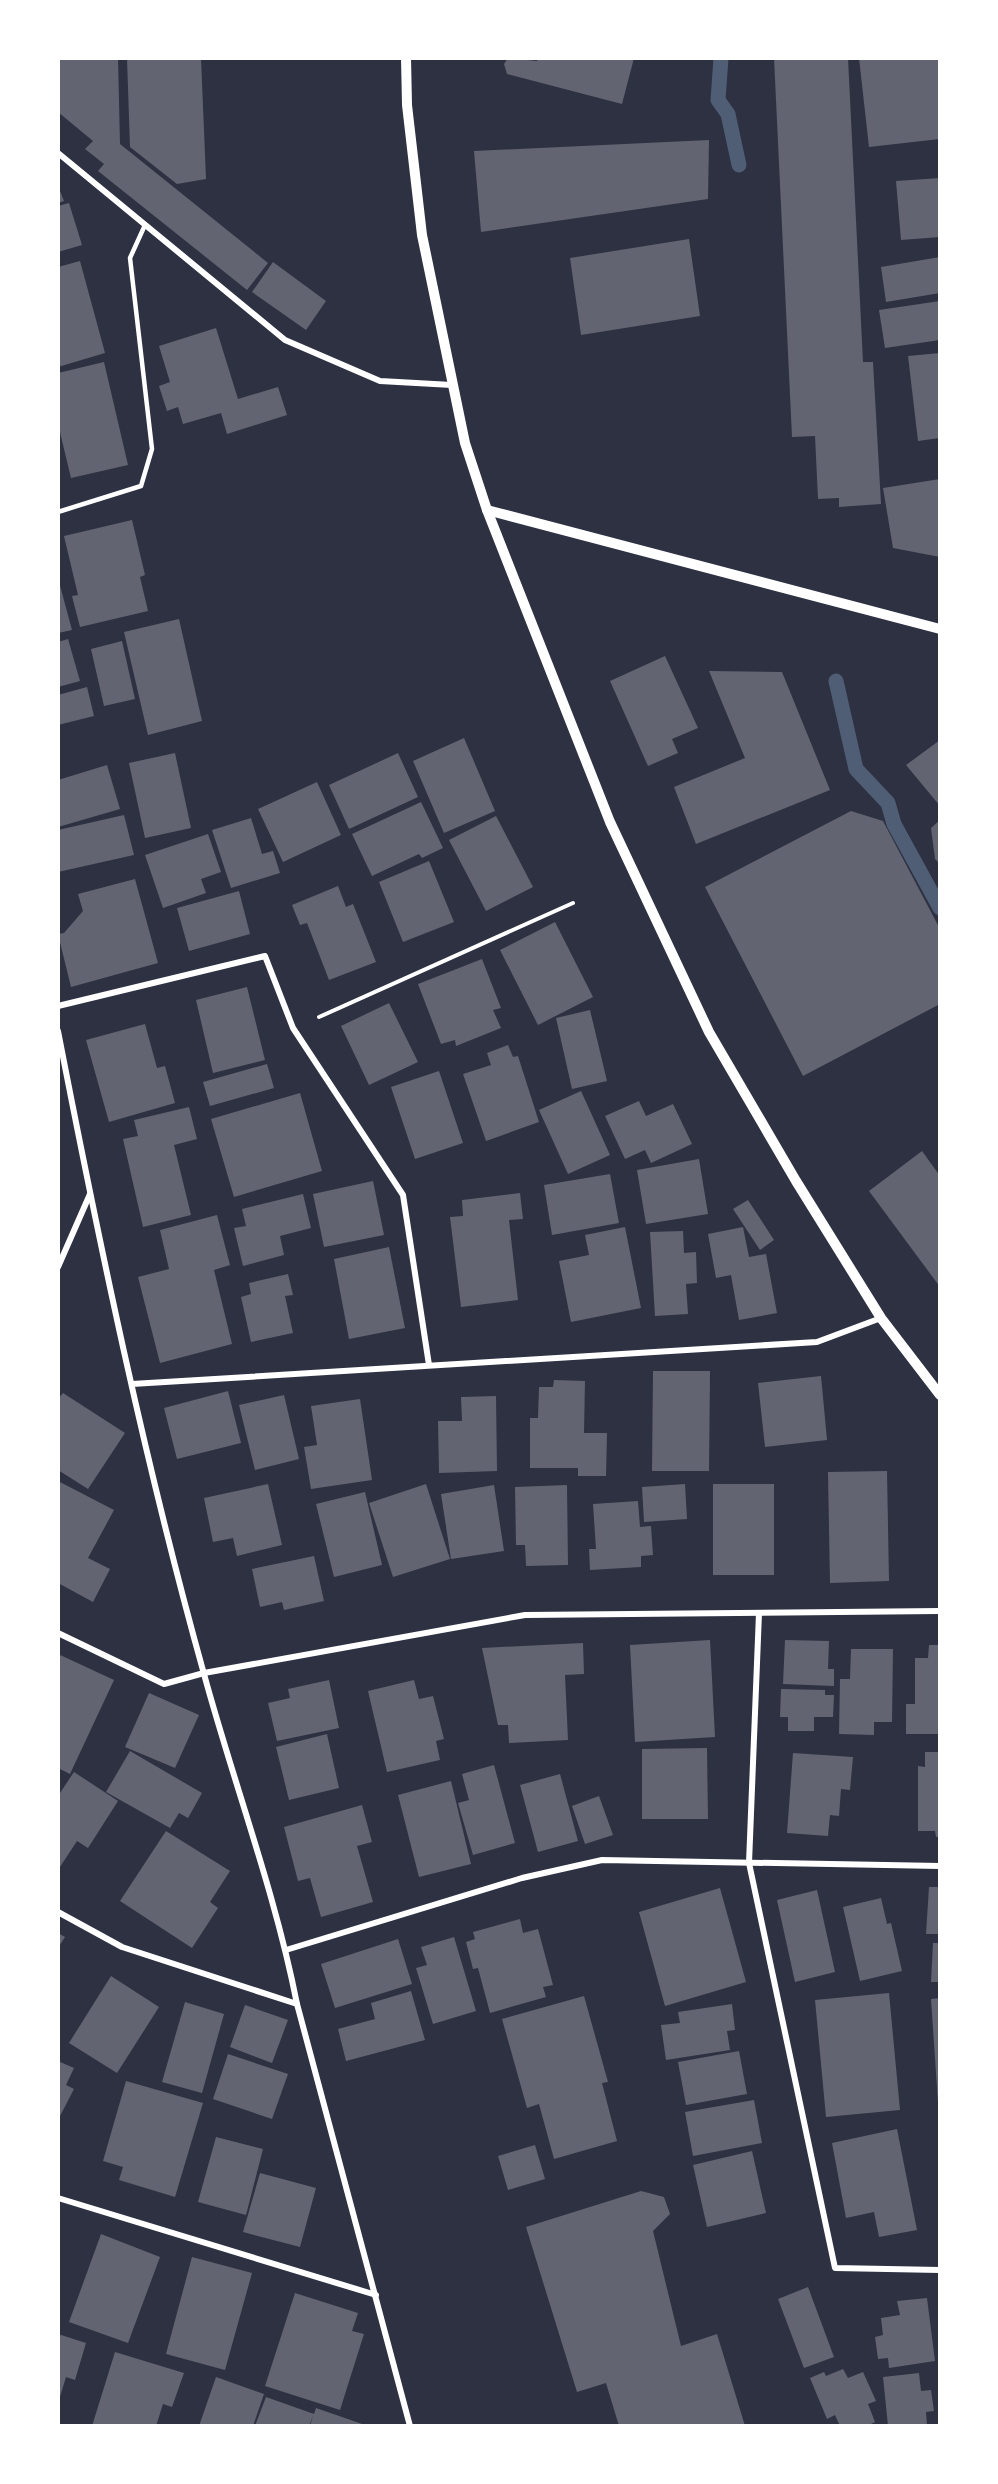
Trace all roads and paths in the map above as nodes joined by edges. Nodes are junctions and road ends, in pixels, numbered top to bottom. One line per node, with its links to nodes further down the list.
1 (406, 58): 4 (street)
2 (58, 153): 3 (street)
3 (145, 225): 4 (street); 6 (lane)
4 (452, 385): 5 (street)
5 (487, 510): 7 (street); 14 (street)
6 (58, 512)
7 (939, 629)
8 (573, 903): 10 (path)
9 (58, 1006): 10 (street)
10 (293, 1028): 15 (street)
11 (58, 1031): 12 (street)
12 (90, 1194): 13 (street); 16 (street)
13 (58, 1267)
14 (882, 1318): 15 (street); 17 (street)
15 (429, 1365): 16 (street)
16 (132, 1384): 21 (street)
17 (939, 1395)
18 (939, 1611): 19 (street)
19 (759, 1613): 21 (street); 22 (street)
20 (58, 1633): 21 (street)
21 (204, 1673): 25 (street)
22 (749, 1863): 23 (street); 25 (street); 28 (street)
23 (939, 1866)
24 (58, 1912): 26 (street)
25 (286, 1950): 26 (street)
26 (297, 2004): 29 (street)
27 (58, 2198): 29 (street)
28 (939, 2270)
29 (376, 2295): 30 (street)
30 (410, 2426)

